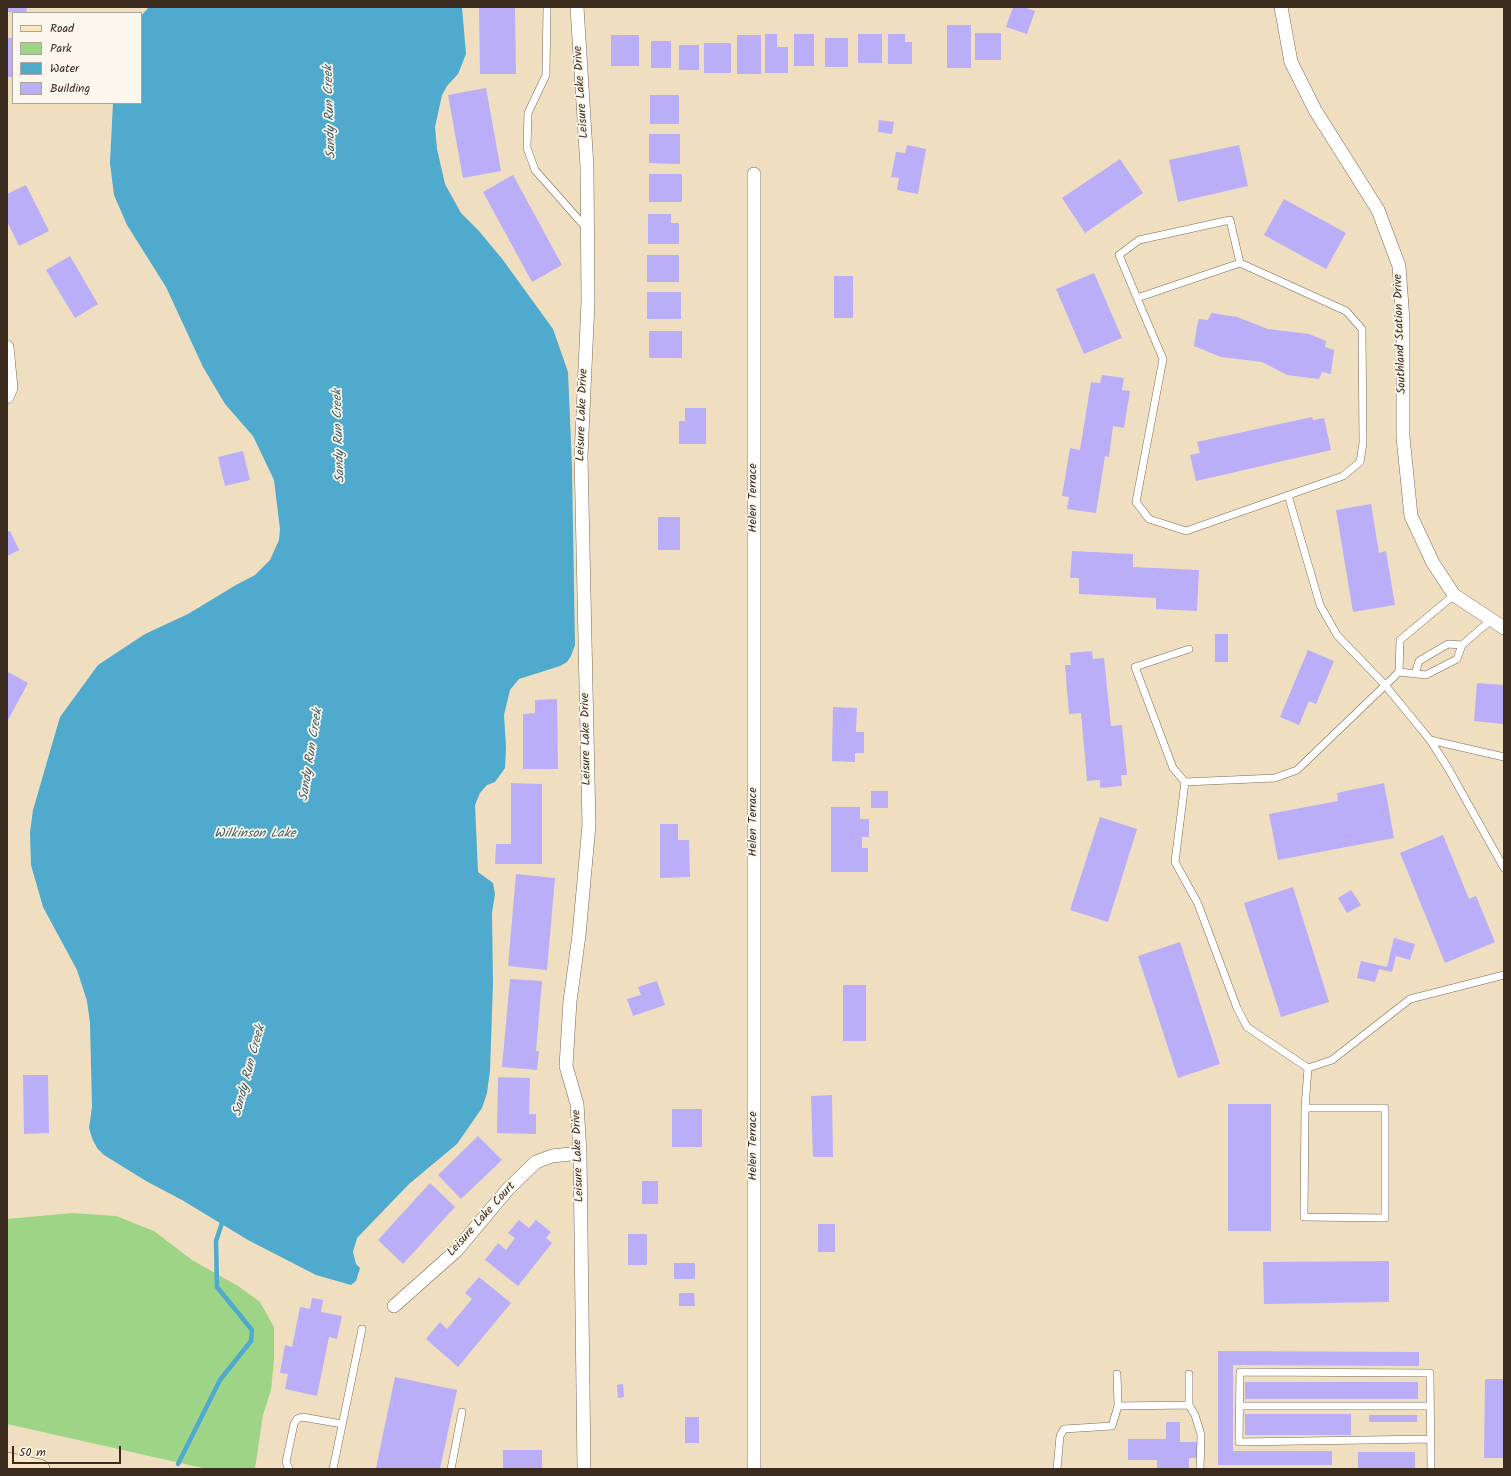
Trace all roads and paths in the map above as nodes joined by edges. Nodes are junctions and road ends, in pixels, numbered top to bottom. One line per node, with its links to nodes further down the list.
1 (547, 7): 5 (lane)
2 (577, 7): 5 (street, Leisure Lake Drive)
3 (1281, 7): 11 (street, Southland Station Drive)
4 (754, 174): 44 (street, Helen Terrace)
5 (587, 229): 26 (street, Leisure Lake Drive)
6 (1240, 263): 7 (lane); 7 (lane); 10 (lane)
7 (1137, 298): 10 (lane)
8 (7, 347): 9 (street)
9 (7, 398)
10 (1288, 495): 18 (lane)
11 (1454, 595): 12 (street, Southland Station Drive); 16 (lane)
12 (1491, 620): 13 (street, Southland Station Drive); 14 (lane)
13 (1504, 628)
14 (1462, 646): 17 (lane); 17 (lane)
15 (1189, 649): 21 (lane)
16 (1399, 672): 17 (lane); 18 (lane)
17 (1414, 674)
18 (1385, 685): 19 (lane); 21 (lane)
19 (1430, 740): 20 (lane); 22 (lane)
20 (1504, 757)
21 (1185, 782): 24 (lane)
22 (1504, 868)
23 (1504, 975): 24 (lane)
24 (1308, 1068): 25 (lane)
25 (1305, 1108): 25 (lane)
26 (580, 1153): 27 (street, Leisure Lake Court); 43 (street, Leisure Lake Drive)
27 (394, 1306)
28 (362, 1328): 36 (lane)
29 (1117, 1374): 31 (lane)
30 (1189, 1374): 32 (lane)
31 (1118, 1406): 32 (lane); 45 (lane)
32 (1189, 1406): 46 (lane)
33 (1240, 1406): 34 (lane); 34 (lane); 37 (lane)
34 (1430, 1406): 37 (lane)
35 (462, 1412): 42 (lane)
36 (342, 1424): 40 (lane); 41 (lane)
37 (1430, 1439): 47 (lane)
38 (7, 1462): 39 (main road)
39 (40, 1469)
40 (289, 1469)
41 (333, 1469)
42 (451, 1469)
43 (584, 1469)
44 (754, 1469)
45 (1058, 1469)
46 (1200, 1469)
47 (1431, 1469)

